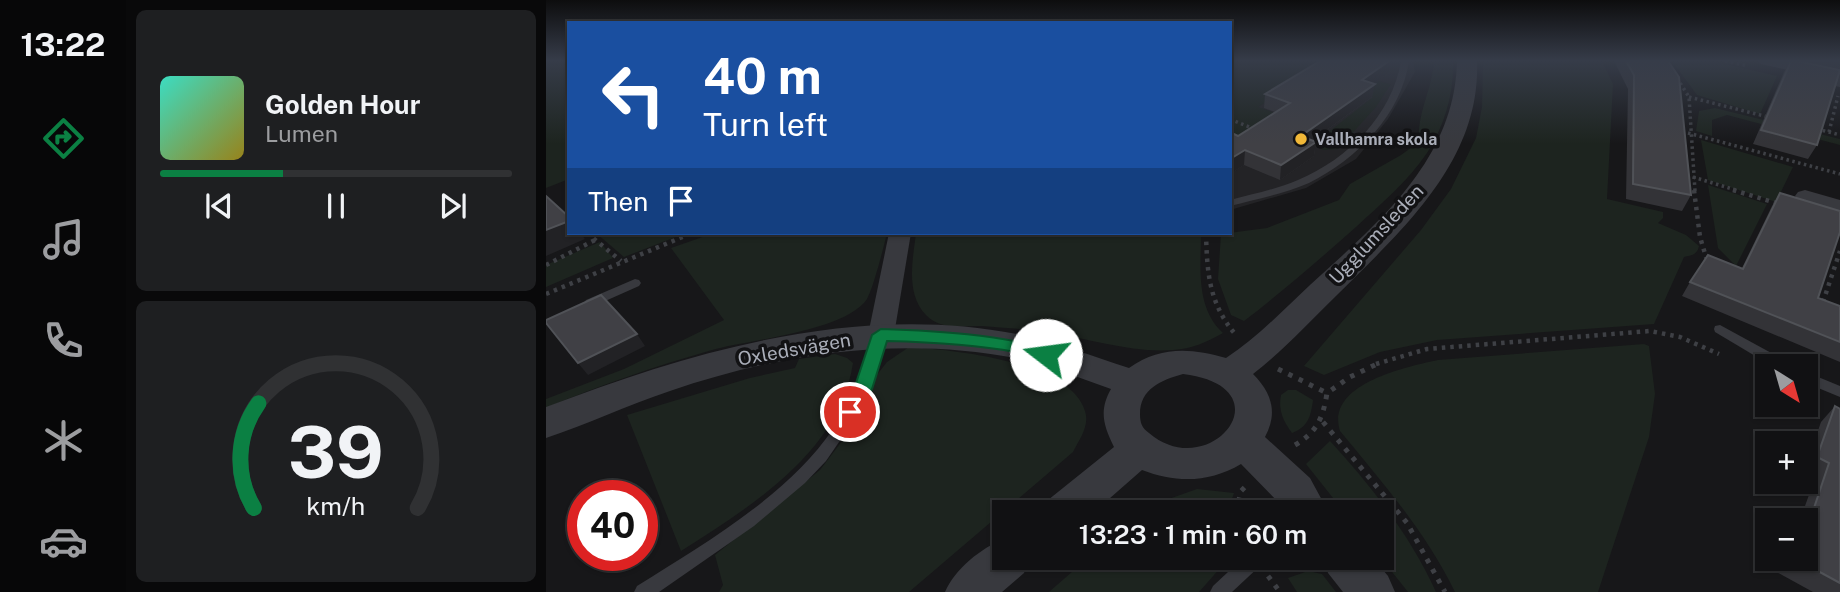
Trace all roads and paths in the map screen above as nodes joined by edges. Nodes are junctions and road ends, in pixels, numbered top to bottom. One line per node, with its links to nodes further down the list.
1 (1400, 89): 15 (lane)
2 (1466, 89): 40 (street, Ugglumsleden)
3 (1684, 89): 5 (path)
4 (1839, 89): 9 (path)
5 (1689, 97): 6 (path); 11 (path)
6 (1778, 119)
7 (1232, 120): 10 (path)
8 (1816, 129): 9 (path)
9 (1829, 132): 12 (path)
10 (1266, 133)
11 (1688, 133): 13 (path); 14 (path)
12 (1840, 135)
13 (1840, 174)
14 (1693, 177): 16 (path); 27 (path)
15 (1232, 202)
16 (1797, 202): 17 (street)
17 (1840, 207)
18 (567, 215): 19 (path)
19 (556, 218)
20 (589, 235): 24 (path)
21 (687, 235): 26 (path)
22 (900, 235): 37 (street)
23 (1206, 235): 35 (path)
24 (595, 240): 26 (path); 28 (path)
25 (1840, 251): 32 (path)
26 (622, 261): 30 (path)
27 (1719, 262)
28 (546, 265)
29 (635, 283): 34 (lane)
30 (546, 294)
31 (1810, 297): 32 (path)
32 (1823, 302): 33 (path)
33 (1832, 306)
34 (581, 308)
35 (1225, 323)
36 (1720, 329): 38 (lane)
37 (881, 335): 42 (street, Oxledsvägen); 47 (street, Oxledsvägen); 56 (lane)
38 (1763, 354)
39 (1723, 356): 45 (path)
40 (1229, 373): 42 (street); 49 (street)
41 (1298, 380): 45 (path)
42 (1132, 382): 48 (street)
43 (1818, 382): 44 (lane)
44 (1840, 392)
45 (1327, 393): 46 (path)
46 (1323, 422): 49 (path); 60 (path)
47 (546, 423)
48 (1139, 449): 49 (street); 50 (street)
49 (1254, 452): 51 (path); 52 (street)
50 (1078, 500)
51 (1239, 500)
52 (1300, 500)
53 (994, 570): 57 (street)
54 (1243, 570): 58 (lane)
55 (1354, 570): 59 (street)
56 (643, 592)
57 (968, 592)
58 (1219, 592)
59 (1372, 592)
60 (1445, 592)

